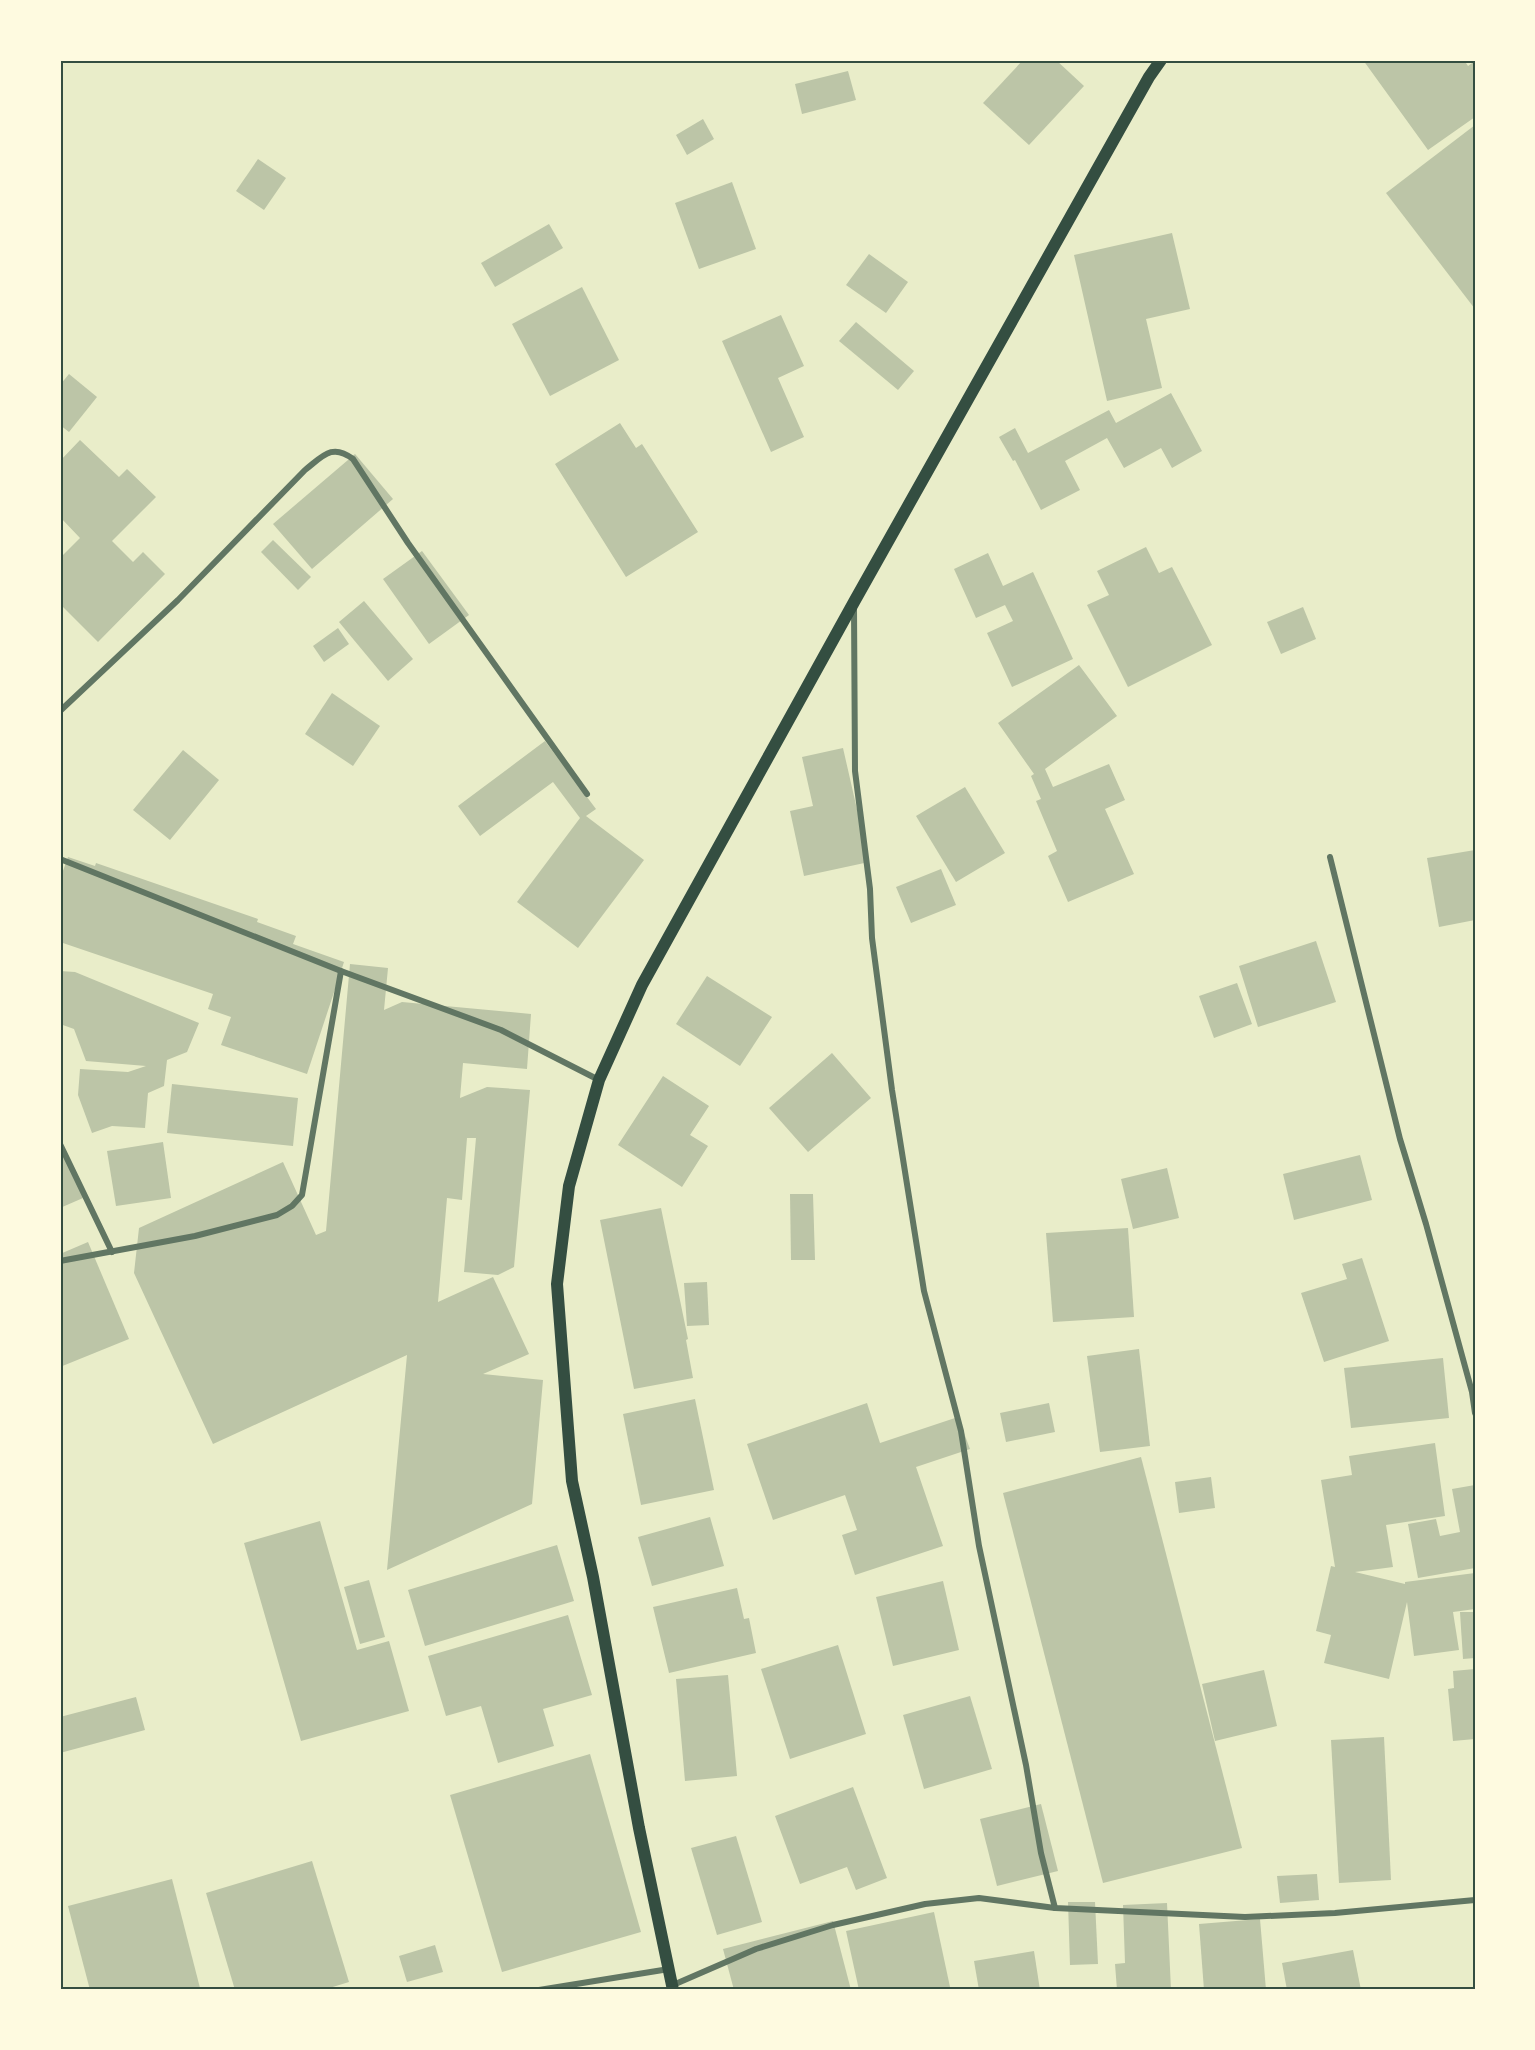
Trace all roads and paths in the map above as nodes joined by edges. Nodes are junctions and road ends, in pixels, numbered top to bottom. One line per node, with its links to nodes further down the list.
1 (1161, 60): 2 (main road)
2 (854, 602): 8 (main road); 14 (street)
3 (60, 711): 4 (street)
4 (587, 794)
5 (1330, 857): 12 (street)
6 (60, 859): 7 (street)
7 (341, 970): 8 (street); 10 (street)
8 (599, 1080): 15 (main road)
9 (60, 1144): 10 (street)
10 (112, 1252): 11 (street)
11 (60, 1261)
12 (1475, 1413)
13 (1475, 1900): 14 (street)
14 (1055, 1908): 16 (street)
15 (669, 1969): 16 (main road); 17 (street)
16 (673, 1987)
17 (539, 1990)

